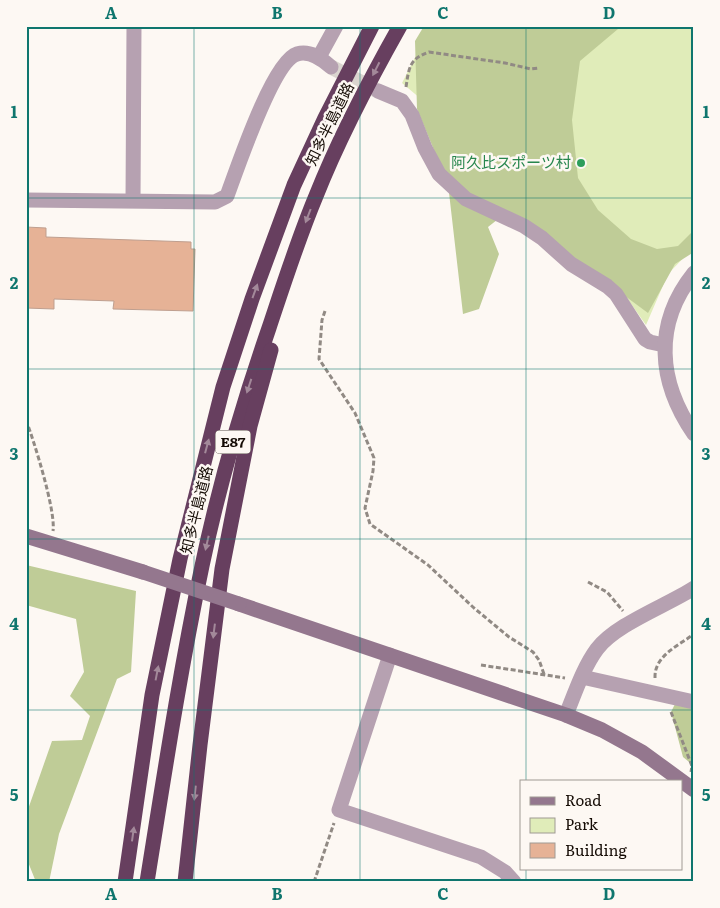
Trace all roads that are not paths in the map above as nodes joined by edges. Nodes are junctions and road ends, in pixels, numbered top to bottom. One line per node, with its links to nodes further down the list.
1 (134, 26): 9 (street)
2 (336, 26): 5 (street)
3 (372, 26): 21 (highway, 知多半島道路 / E87, one-way to 3)
4 (400, 26): 11 (highway, 知多半島道路 / E87, one-way to 11)
5 (319, 57): 6 (street); 9 (street)
6 (331, 67)
7 (378, 91): 12 (street)
8 (26, 200): 9 (street)
9 (133, 200)
10 (694, 273): 12 (street)
11 (275, 309): 22 (highway, 知多半島道路 / E87, one-way to 22); 23 (highway, one-way to 23)
12 (664, 345): 13 (street)
13 (694, 434)
14 (26, 536): 16 (street, bridge)
15 (694, 588): 17 (street)
16 (390, 655): 19 (street); 24 (street)
17 (581, 680): 18 (street); 19 (street)
18 (694, 702)
19 (566, 715): 20 (street)
20 (681, 780)
21 (125, 882)
22 (148, 882)
23 (186, 882)
24 (514, 882)

